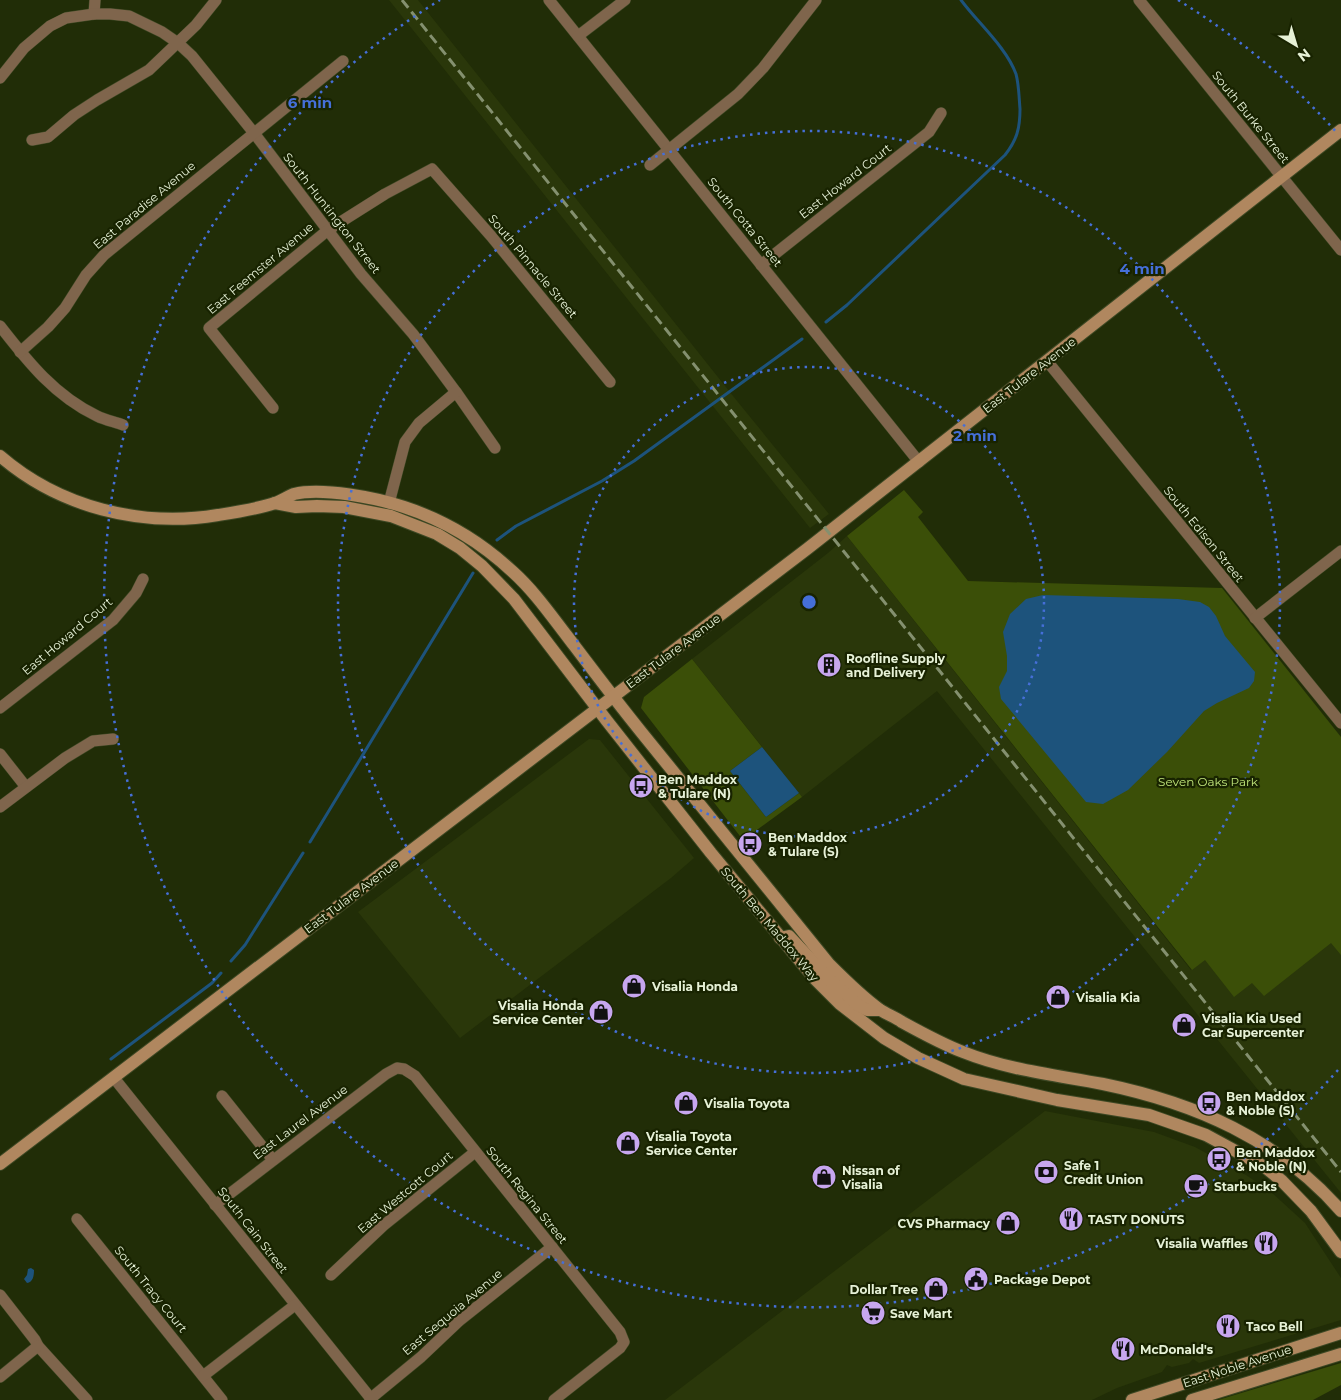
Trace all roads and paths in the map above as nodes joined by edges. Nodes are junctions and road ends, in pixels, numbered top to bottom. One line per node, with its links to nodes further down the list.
1 (95, 0): 7 (street)
2 (216, 0): 9 (street)
3 (549, 0): 8 (street, South Cotta Street)
4 (624, 0): 8 (street)
5 (816, 0): 16 (street)
6 (1139, 0): 19 (street, South Burke Street)
7 (94, 14): 9 (street, South Huntington Street); 11 (street)
8 (578, 36): 16 (street, South Cotta Street)
9 (178, 43): 14 (street, South Huntington Street); 15 (street)
10 (343, 61): 14 (street, East Paradise Avenue)
11 (0, 78)
12 (941, 113): 22 (street, East Howard Court)
13 (1341, 130): 19 (main road, East Tulare Avenue)
14 (254, 133): 20 (street, South Huntington Street); 24 (street, East Paradise Avenue)
15 (32, 140)
16 (669, 149): 17 (street); 22 (street, South Cotta Street)
17 (650, 164)
18 (432, 169): 20 (street, East Feemster Avenue); 26 (street, South Pinnacle Street)
19 (1282, 177): 21 (street, South Burke Street); 25 (main road, East Tulare Avenue)
20 (328, 230): 27 (street, South Huntington Street); 28 (street, East Feemster Avenue)
21 (1341, 250)
22 (761, 265): 32 (street, South Cotta Street)
23 (0, 326): 24 (street)
24 (20, 352): 29 (street)
25 (1047, 361): 32 (main road, East Tulare Avenue); 37 (street, South Edison Street)
26 (610, 382)
27 (456, 392): 30 (street, South Huntington Street); 33 (street)
28 (273, 408)
29 (123, 425)
30 (495, 448)
31 (0, 456): 34 (main road, South Ben Maddox Way)
32 (919, 462): 38 (main road, East Tulare Avenue)
33 (389, 502): 34 (main road, South Ben Maddox Way); 38 (main road, South Ben Maddox Way)
34 (275, 503): 40 (main road, South Ben Maddox Way)
35 (1341, 551): 37 (street)
36 (143, 579): 39 (street, East Howard Court)
37 (1255, 618): 41 (street, South Edison Street)
38 (613, 697): 40 (main road, East Tulare Avenue); 47 (main road, South Ben Maddox Way)
39 (0, 708)
40 (598, 708): 46 (main road, South Ben Maddox Way); 49 (main road, East Tulare Avenue)
41 (1341, 723)
42 (113, 738): 44 (street)
43 (0, 754): 44 (street)
44 (26, 787): 45 (street)
45 (0, 807)
46 (780, 938): 47 (main road); 58 (main road, South Ben Maddox Way)
47 (880, 1010): 55 (main road, South Ben Maddox Way)
48 (404, 1069): 51 (street, South Regina Street); 52 (street, East Laurel Avenue)
49 (114, 1078): 53 (main road, East Tulare Avenue); 54 (street, South Cain Street)
50 (222, 1096): 52 (street)
51 (475, 1152): 57 (street, South Regina Street); 59 (street, East Westcott Court)
52 (273, 1160): 54 (street, East Laurel Avenue)
53 (0, 1164)
54 (215, 1205): 61 (street, South Cain Street)
55 (1341, 1211)
56 (77, 1220): 65 (street, South Tracy Court)
57 (552, 1247): 69 (street, East Sequoia Avenue); 70 (street, South Regina Street)
58 (1341, 1252)
59 (331, 1275)
60 (0, 1295): 63 (street)
61 (295, 1305): 65 (street); 69 (street, South Cain Street)
62 (1341, 1333): 71 (main road, East Noble Avenue)
63 (38, 1346): 66 (street); 67 (street)
64 (1341, 1354): 72 (main road, East Noble Avenue)
65 (203, 1376): 68 (street, South Tracy Court)
66 (0, 1378)
67 (87, 1400)
68 (222, 1400)
69 (371, 1400)
70 (554, 1400)
71 (1132, 1400)
72 (1192, 1400)

